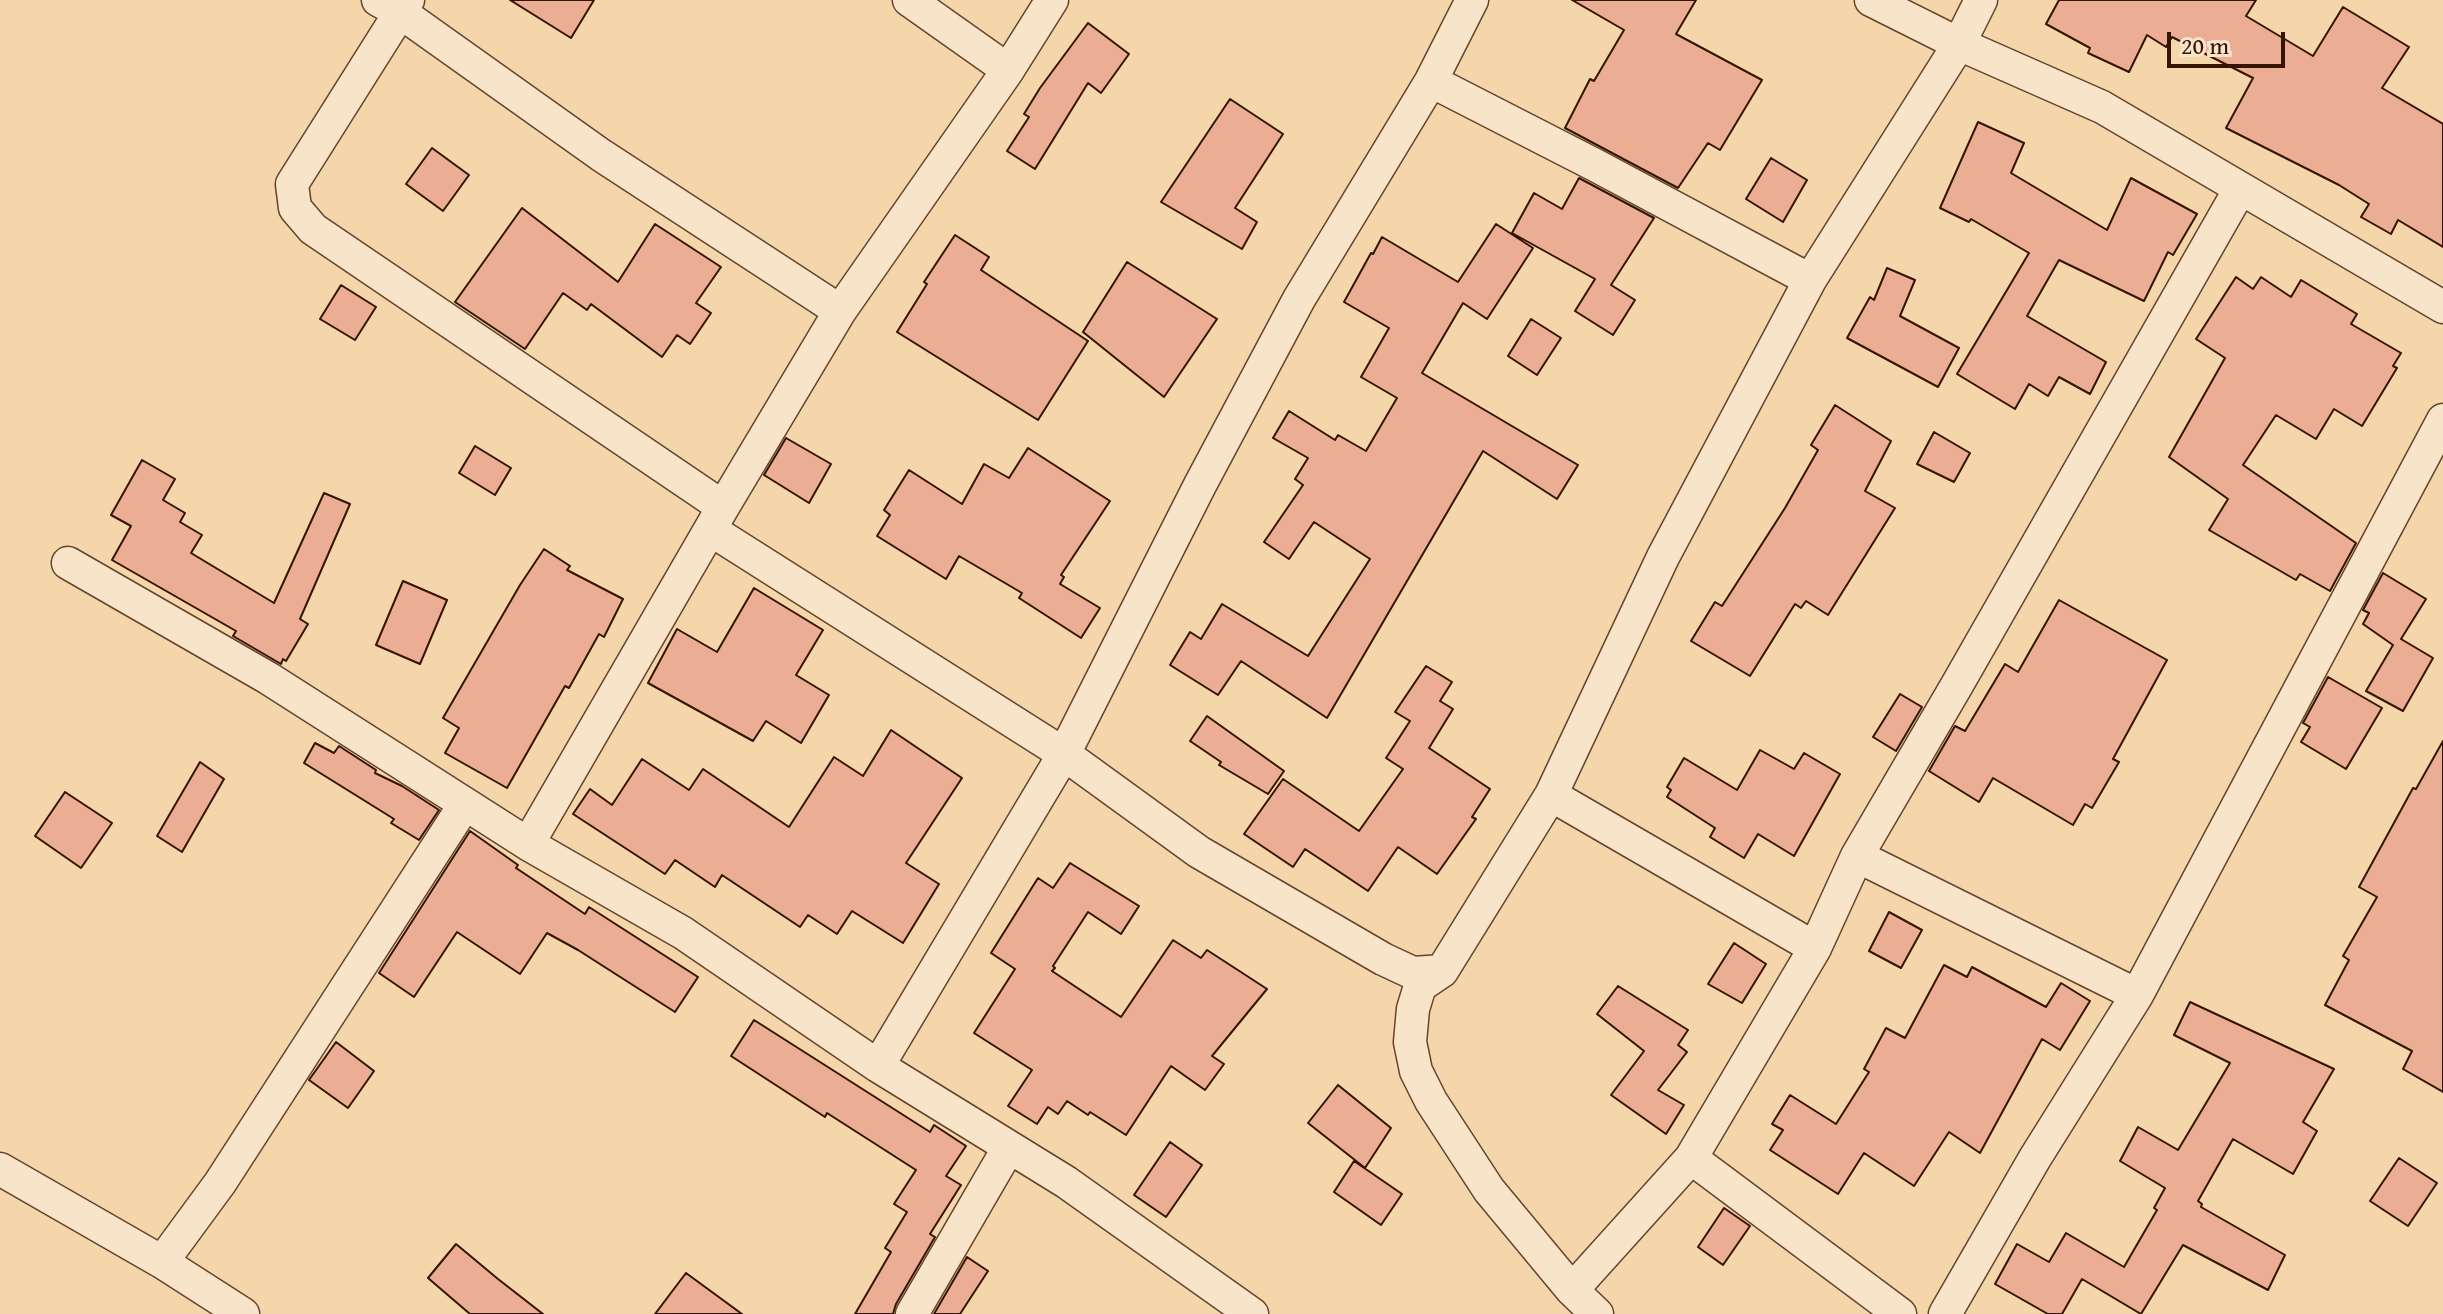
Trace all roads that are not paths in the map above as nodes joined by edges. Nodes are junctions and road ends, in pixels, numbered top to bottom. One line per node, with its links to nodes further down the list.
1 (909, 0): 8 (street)
2 (1052, 0): 8 (street)
3 (1472, 0): 9 (street)
4 (1871, 0): 7 (street)
5 (1981, 0): 7 (street)
6 (395, 4): 13 (street); 15 (street)
7 (1959, 44): 10 (street); 11 (street)
8 (1008, 70): 13 (street)
9 (1431, 81): 11 (street); 17 (street)
10 (2240, 189): 12 (street); 21 (street)
11 (1810, 280): 18 (street)
12 (2443, 307)
13 (840, 311): 15 (street)
14 (2443, 420): 24 (street)
15 (717, 518): 17 (street); 20 (street)
16 (68, 563): 19 (street)
17 (1064, 754): 23 (street); 25 (street)
18 (1551, 795): 22 (street); 23 (street)
19 (465, 804): 20 (street); 29 (street)
20 (528, 844): 25 (street)
21 (1857, 856): 22 (street); 24 (street)
22 (1815, 948): 27 (street)
23 (1442, 971): 30 (street)
24 (2137, 995): 36 (street)
25 (878, 1066): 26 (street)
26 (1009, 1147): 32 (street); 33 (street)
27 (1691, 1158): 30 (street); 35 (street)
28 (0, 1169): 29 (street)
29 (162, 1262): 31 (street)
30 (1572, 1290): 34 (street)
31 (243, 1314)
32 (912, 1314)
33 (1252, 1314)
34 (1597, 1314)
35 (1900, 1314)
36 (1945, 1314)

